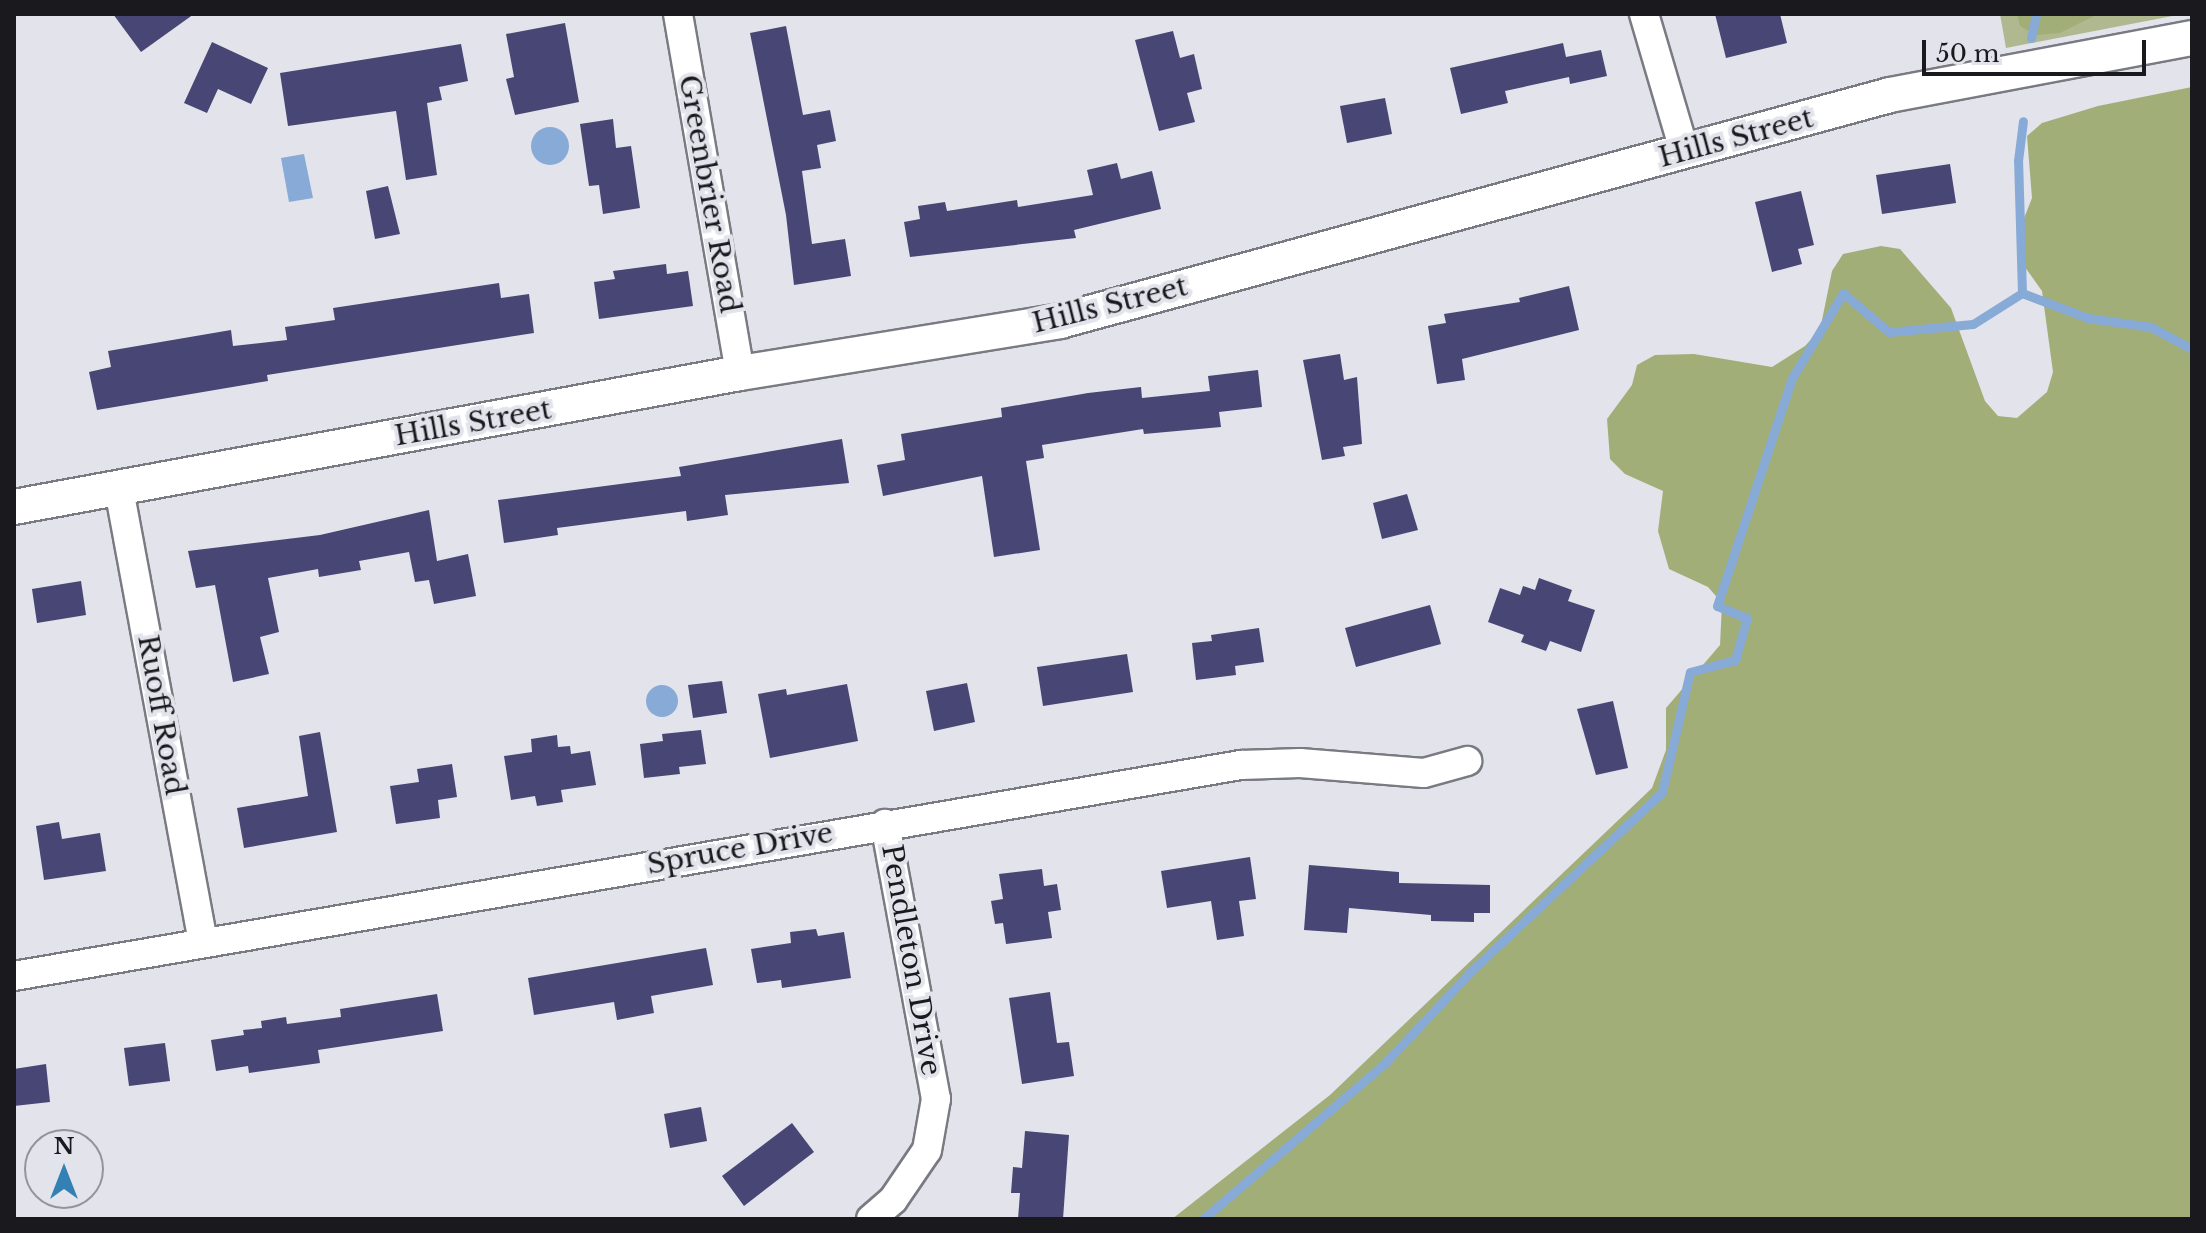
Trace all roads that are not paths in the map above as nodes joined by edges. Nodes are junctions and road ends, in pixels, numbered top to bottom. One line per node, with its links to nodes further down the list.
1 (678, 14): 5 (street, Greenbrier Road)
2 (1644, 14): 4 (street)
3 (2192, 38): 4 (street, Hills Street)
4 (1685, 153): 5 (street, Hills Street)
5 (740, 373): 6 (street, Hills Street)
6 (119, 489): 7 (street, Hills Street); 10 (street, Ruoff Road)
7 (14, 507)
8 (1467, 761): 9 (street, Spruce Drive)
9 (885, 824): 10 (street, Spruce Drive); 12 (street, Pendleton Drive)
10 (203, 942): 11 (street, Spruce Drive)
11 (14, 976)
12 (871, 1219)

